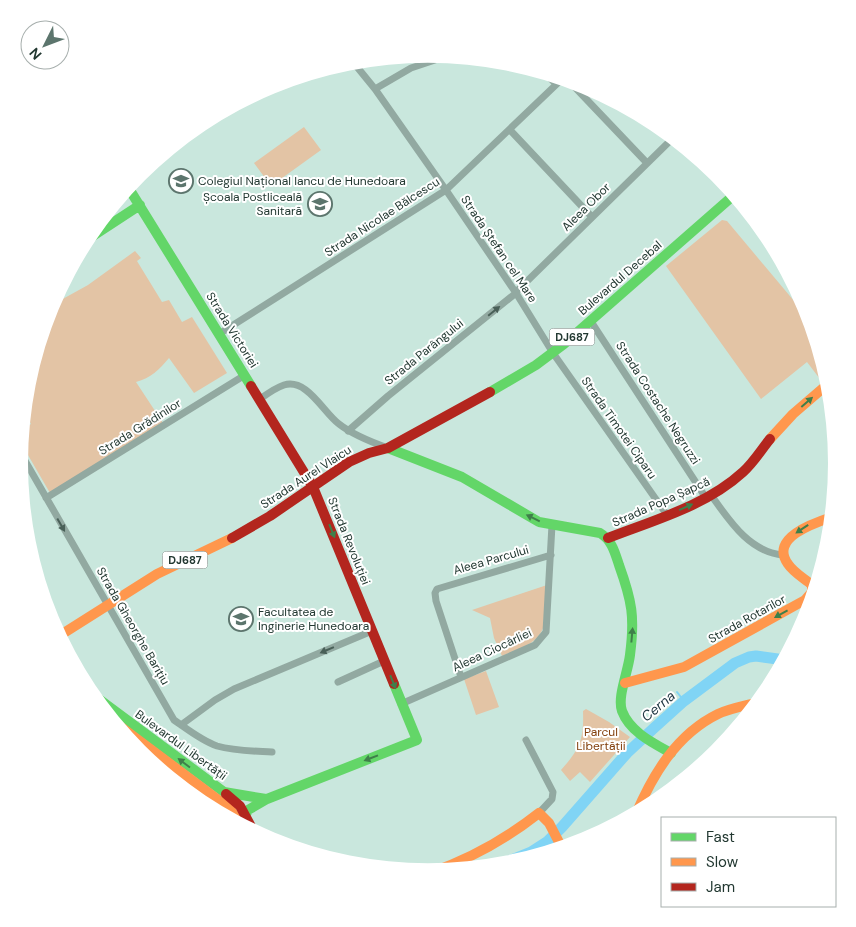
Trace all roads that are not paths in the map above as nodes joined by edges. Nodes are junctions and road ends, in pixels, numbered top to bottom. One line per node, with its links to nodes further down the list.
1 (426, 63): 4 (street)
2 (359, 69): 4 (street, Strada Ștefan cel Mare)
3 (556, 84): 6 (street, Strada Nicolae Bălcescu)
4 (375, 88): 9 (street, Strada Ștefan cel Mare)
5 (580, 93): 8 (street)
6 (510, 130): 9 (street, Strada Nicolae Bălcescu); 13 (street)
7 (668, 143): 8 (street, Aleea Obor)
8 (647, 163): 13 (street, Aleea Obor)
9 (446, 190): 15 (street, Strada Ștefan cel Mare); 17 (street, Strada Nicolae Bălcescu)
10 (132, 193): 12 (street, Strada Victoriei)
11 (729, 199): 16 (street, Bulevardul Decebal / DJ687)
12 (140, 205): 14 (street); 17 (street, Strada Victoriei)
13 (592, 216): 15 (street, Aleea Obor)
14 (103, 230)
15 (515, 293): 18 (street, Strada Ștefan cel Mare); 22 (street, Strada Parângului, one-way to 15)
16 (590, 320): 18 (street, Bulevardul Decebal / DJ687); 26 (street, Strada Costache Negruzzi)
17 (219, 334): 19 (street, Strada Victoriei)
18 (553, 353): 23 (street, Bulevardul Decebal / DJ687); 28 (street, Strada Timotei Ciparu)
19 (245, 375): 21 (street, Strada Victoriei); 27 (street, Strada Grădinilor)
20 (822, 389): 26 (street, Strada Popa Șapcă, one-way to 20)
21 (260, 399): 22 (street); 25 (street, Strada Victoriei)
22 (348, 430): 23 (street)
23 (388, 448): 25 (street, Strada Aurel Vlaicu / DJ687); 30 (street, one-way to 23)
24 (28, 466): 27 (street, Strada Gheorghe Barițiu)
25 (313, 486): 36 (street, Strada Aurel Vlaicu / DJ687); 37 (street, Strada Revoluției, one-way to 37)
26 (709, 496): 28 (street, Strada Popa Șapcă, one-way to 26); 33 (street, Strada Costache Negruzzi)
27 (46, 498): 36 (street, Strada Gheorghe Barițiu, one-way to 36)
28 (667, 515): 31 (street, Strada Popa Șapcă)
29 (825, 519): 33 (street, one-way to 33)
30 (552, 525): 31 (street); 32 (street, Aleea Ciocârliei)
31 (608, 538): 42 (street, one-way to 31)
32 (551, 555): 40 (street, Aleea Ciocârliei); 40 (street, Aleea Parcului)
33 (783, 555): 34 (street, Strada Rotarilor)
34 (810, 583)
35 (804, 601): 42 (street, Strada Rotarilor, one-way to 42)
36 (107, 605): 38 (street, Strada Aurel Vlaicu / DJ687); 46 (street, Strada Gheorghe Barițiu)
37 (372, 631): 39 (street, Strada Revoluției); 46 (street, one-way to 46)
38 (65, 632)
39 (384, 661): 41 (street); 43 (street, Strada Revoluției, one-way to 43)
40 (461, 677): 43 (street, Aleea Ciocârliei)
41 (338, 682)
42 (625, 683): 50 (street)
43 (402, 704): 54 (street, Strada Revoluției, one-way to 54)
44 (747, 705): 50 (street)
45 (111, 708): 53 (street, Bulevardul Libertății, one-way to 45)
46 (181, 725): 49 (street, Strada Gheorghe Barițiu)
47 (526, 740): 57 (street)
48 (142, 744): 51 (street, Bulevardul Libertății)
49 (272, 752)
50 (671, 753): 55 (street)
51 (173, 767): 52 (street); 56 (street, Bulevardul Libertății)
52 (171, 770)
53 (224, 792): 54 (street, Bulevardul Libertății); 58 (street)
54 (267, 799): 59 (street)
55 (641, 802)
56 (234, 813)
57 (539, 813): 60 (street); 61 (street)
58 (241, 818)
59 (244, 819)
60 (559, 842)
61 (458, 863)

